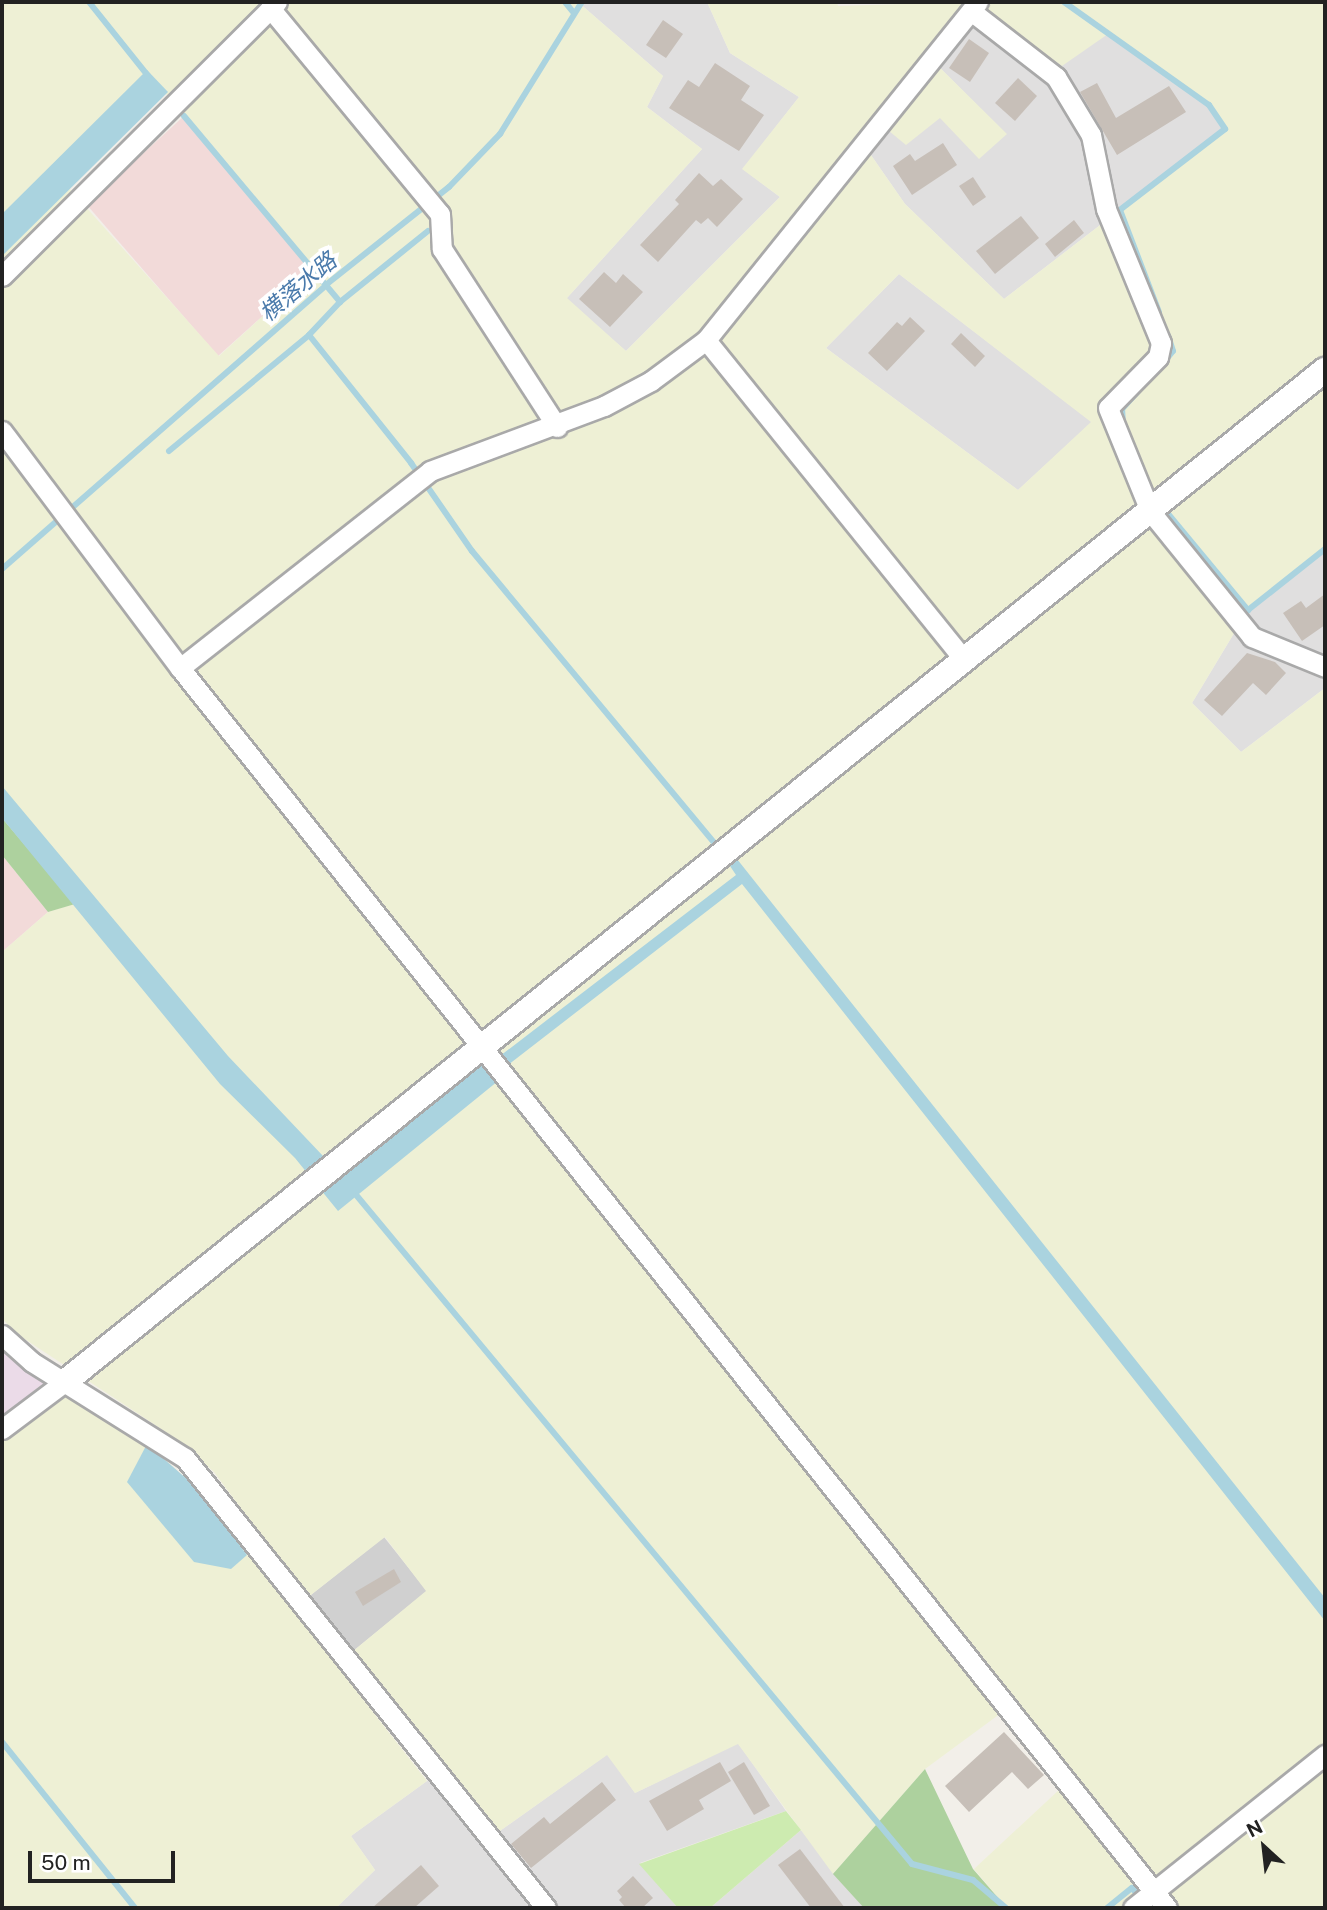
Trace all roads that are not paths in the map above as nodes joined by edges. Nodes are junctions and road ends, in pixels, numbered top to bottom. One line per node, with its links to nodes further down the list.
1 (274, 5): 3 (street); 6 (street)
2 (975, 6): 4 (street); 8 (street)
3 (2, 276)
4 (706, 340): 6 (street); 9 (street)
5 (1325, 370): 8 (street)
6 (557, 427): 11 (street)
7 (2, 430): 11 (street)
8 (1150, 511): 9 (street); 10 (street)
9 (962, 657): 12 (street)
10 (1325, 667)
11 (180, 668): 12 (street)
12 (482, 1044): 14 (street); 17 (street)
13 (2, 1335): 14 (street)
14 (66, 1381): 15 (street); 19 (street)
15 (2, 1429)
16 (1325, 1755): 17 (street)
17 (1153, 1891): 18 (street); 20 (street)
18 (1134, 1907)
19 (546, 1908)
20 (1167, 1908)

